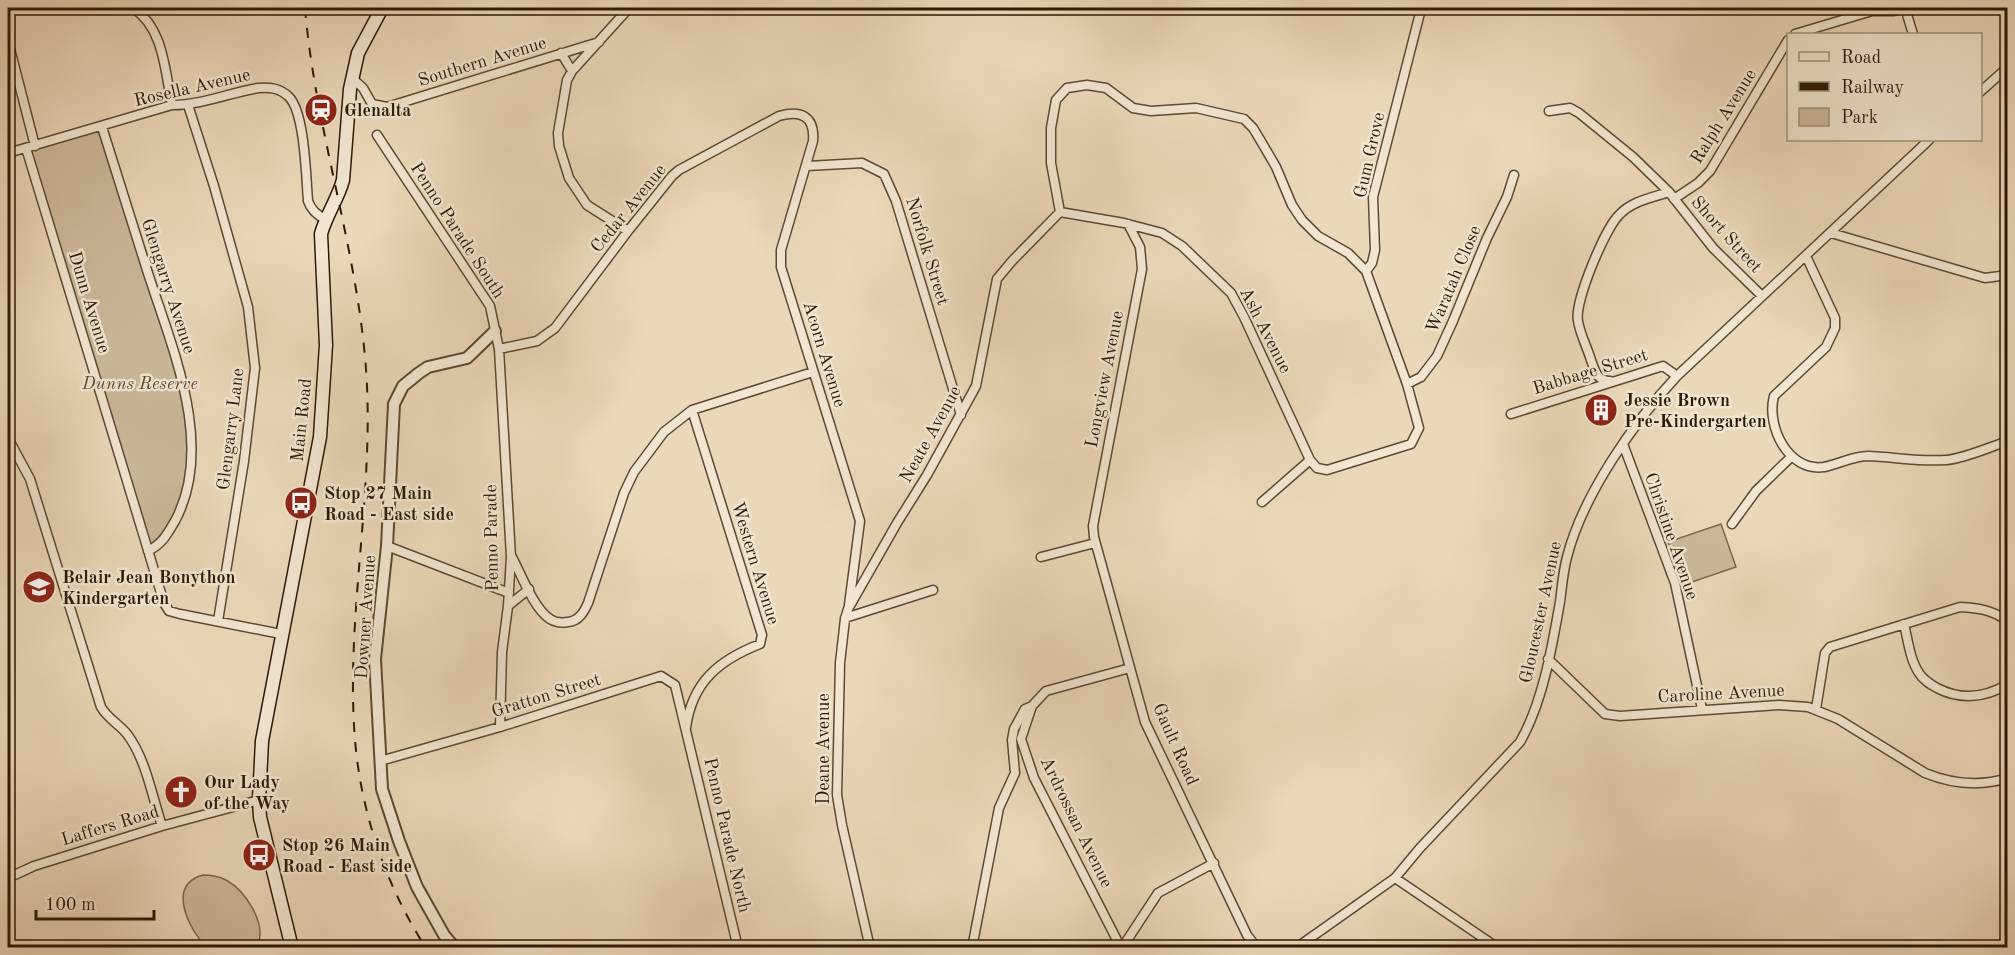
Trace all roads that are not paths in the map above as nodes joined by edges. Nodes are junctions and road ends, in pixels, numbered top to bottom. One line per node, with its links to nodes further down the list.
1 (133, 8): 16 (street)
2 (382, 8): 14 (main road, Main Road)
3 (629, 8): 9 (street)
4 (1424, 8): 34 (street, Gum Grove)
5 (1906, 8): 6 (street); 7 (street)
6 (1798, 33)
7 (1913, 33)
8 (8, 41): 23 (street, Dunn Avenue)
9 (599, 42): 11 (street, Southern Avenue); 13 (street)
10 (1787, 42): 27 (street, Ralph Avenue)
11 (561, 53): 13 (street); 14 (street, Southern Avenue)
12 (2007, 67): 15 (street)
13 (572, 71): 31 (street)
14 (352, 78): 29 (main road, Main Road)
15 (1982, 90)
16 (172, 105): 17 (street, Rosella Avenue); 20 (street, Rosella Avenue)
17 (188, 105): 29 (street, Rosella Avenue); 63 (street, Glengarry Lane)
18 (1549, 111): 27 (street, Short Street)
19 (803, 115): 25 (street, Acorn Avenue); 31 (street, Cedar Avenue)
20 (102, 127): 23 (street, Rosella Avenue); 55 (street, Glengarry Avenue)
21 (377, 135): 37 (street, Penno Parade South)
22 (1928, 141): 32 (street, Gloucester Avenue)
23 (30, 147): 24 (street, Rosella Avenue); 55 (street, Dunn Avenue)
24 (8, 153)
25 (807, 166): 39 (street, Acorn Avenue); 45 (street, Norfolk Street)
26 (1514, 175): 42 (street, Waratah Close)
27 (1672, 196): 36 (street, Short Street); 41 (street, Ralph Avenue)
28 (1060, 212): 30 (street, Ash Avenue); 34 (street); 45 (street, Neate Avenue)
29 (325, 219): 66 (main road, Main Road)
30 (1128, 224): 50 (street, Ash Avenue); 53 (street, Longview Avenue)
31 (628, 231): 38 (street, Cedar Avenue)
32 (1831, 233): 33 (street, Gloucester Avenue); 35 (street)
33 (1806, 256): 36 (street, Gloucester Avenue); 49 (street)
34 (1366, 271): 42 (street)
35 (2007, 275)
36 (1762, 296): 40 (street, Gloucester Avenue)
37 (495, 331): 38 (street, Penno Parade South); 54 (street, Downer Avenue)
38 (499, 349): 56 (street, Penno Parade)
39 (813, 372): 43 (street); 62 (street, Acorn Avenue)
40 (1677, 376): 41 (street, Babbage Street); 48 (street, Gloucester Avenue)
41 (1610, 381): 44 (street, Babbage Street)
42 (1407, 384): 50 (street)
43 (692, 410): 58 (street); 74 (street, Western Avenue)
44 (1511, 414)
45 (961, 415): 62 (street, Neate Avenue)
46 (8, 438): 78 (street)
47 (2007, 441): 49 (street)
48 (1623, 444): 67 (street, Gloucester Avenue); 71 (street, Christine Avenue)
49 (1792, 456): 52 (street)
50 (1310, 460): 51 (street)
51 (1262, 502)
52 (1732, 524)
53 (1095, 543): 57 (street); 68 (street, Gault Road)
54 (387, 546): 60 (street); 75 (street, Downer Avenue)
55 (148, 551): 63 (street, Dunn Avenue)
56 (511, 557): 58 (street); 60 (street, Penno Parade)
57 (1041, 557)
58 (529, 589): 61 (street)
59 (933, 590): 62 (street)
60 (509, 593): 61 (street, Penno Parade)
61 (508, 606): 73 (street, Penno Parade)
62 (846, 615): 85 (street, Deane Avenue)
63 (218, 621): 66 (street)
64 (2007, 621): 65 (street)
65 (1904, 624): 69 (street); 72 (street)
66 (281, 634): 77 (main road, Main Road)
67 (1548, 658): 71 (street, Caroline Avenue); 81 (street, Gloucester Avenue)
68 (1130, 668): 70 (street); 79 (street, Gault Road)
69 (2007, 684)
70 (1032, 706): 86 (street); 87 (street, Ardrossan Avenue)
71 (1702, 709): 72 (street, Caroline Avenue)
72 (1816, 709): 76 (street, Caroline Avenue)
73 (500, 727): 74 (street, Gratton Street); 75 (street, Gratton Street)
74 (686, 731): 84 (street, Penno Parade North)
75 (380, 761): 83 (street, Downer Avenue)
76 (2007, 778)
77 (259, 800): 78 (street, Laffers Road); 82 (main road, Main Road)
78 (162, 826): 80 (street, Laffers Road)
79 (1214, 863): 87 (street); 88 (street, Gault Road)
80 (8, 878)
81 (1395, 878): 89 (street, Gloucester Avenue); 90 (street)
82 (292, 948)
83 (455, 948)
84 (738, 948)
85 (870, 948)
86 (972, 948)
87 (1122, 948)
88 (1257, 948)
89 (1296, 948)
90 (1498, 948)

